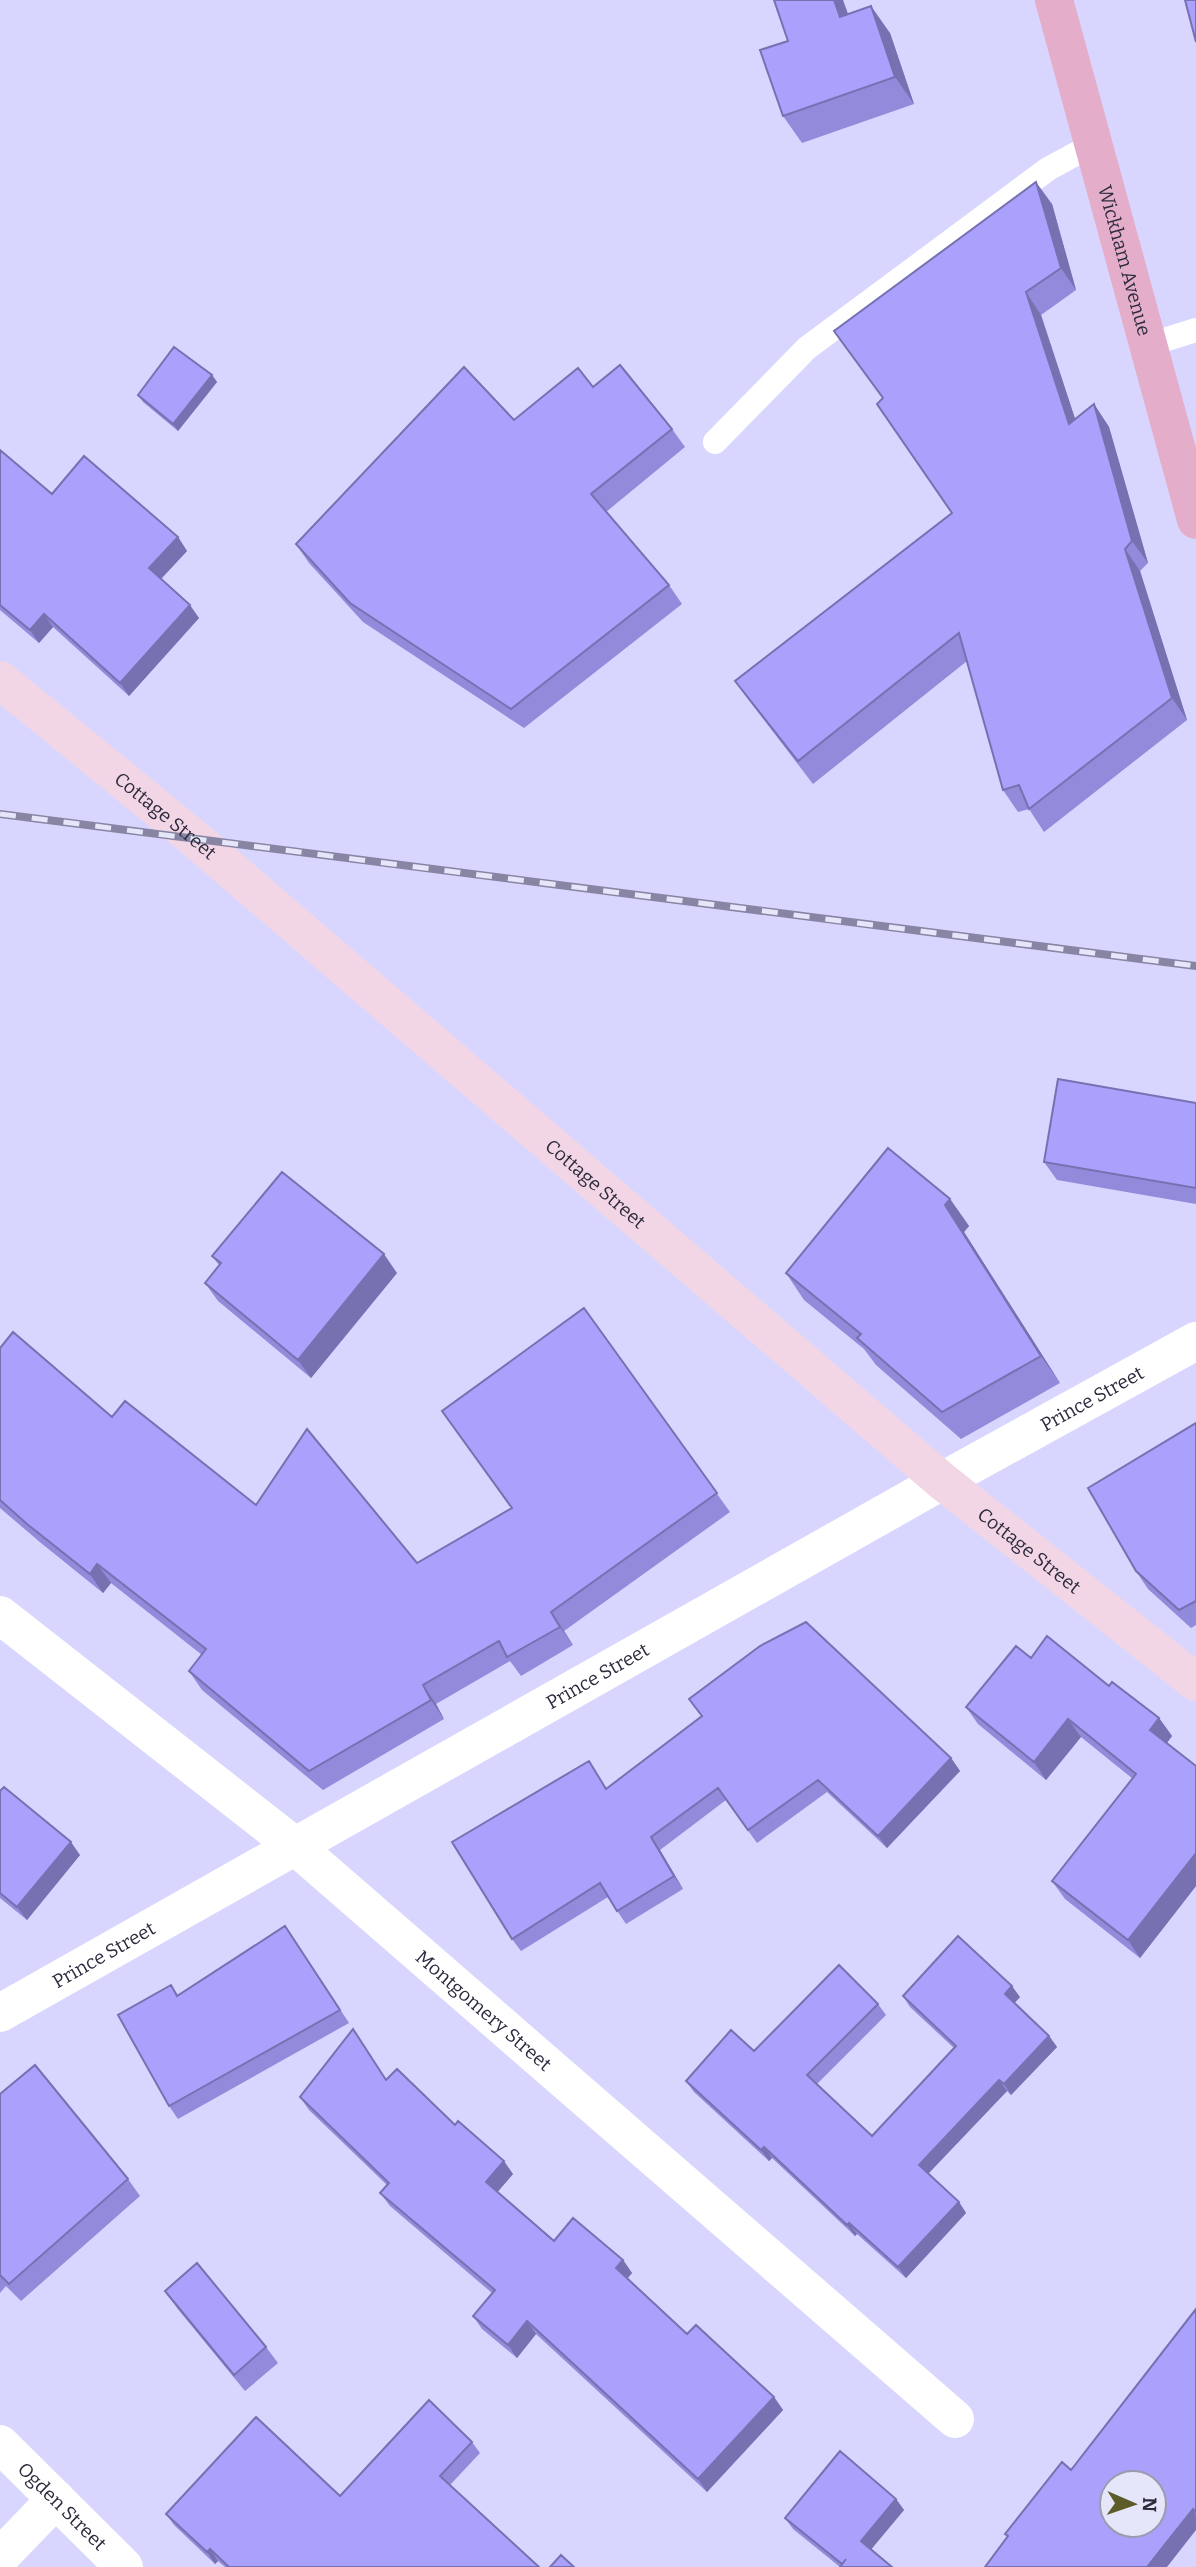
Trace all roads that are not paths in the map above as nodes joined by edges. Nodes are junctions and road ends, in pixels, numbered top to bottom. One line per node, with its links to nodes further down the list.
1 (1054, 0): 2 (main road, Wickham Avenue)
2 (1094, 144): 4 (main road, Wickham Avenue); 5 (lane)
3 (1196, 330): 4 (lane)
4 (1148, 345): 6 (main road, Wickham Avenue)
5 (715, 442)
6 (1196, 520)
7 (0, 680): 9 (street, Cottage Street)
8 (1196, 1341): 9 (street, Prince Street)
9 (942, 1481): 11 (street, Cottage Street); 12 (street, Prince Street)
10 (0, 1615): 12 (street, Montgomery Street)
11 (1196, 1682)
12 (296, 1847): 13 (street, Prince Street); 14 (street, Montgomery Street)
13 (0, 2013)
14 (955, 2419)
15 (0, 2444): 16 (street, Ogden Street)
16 (56, 2499): 17 (street); 18 (street, Ogden Street)
17 (0, 2557)
18 (124, 2567)

